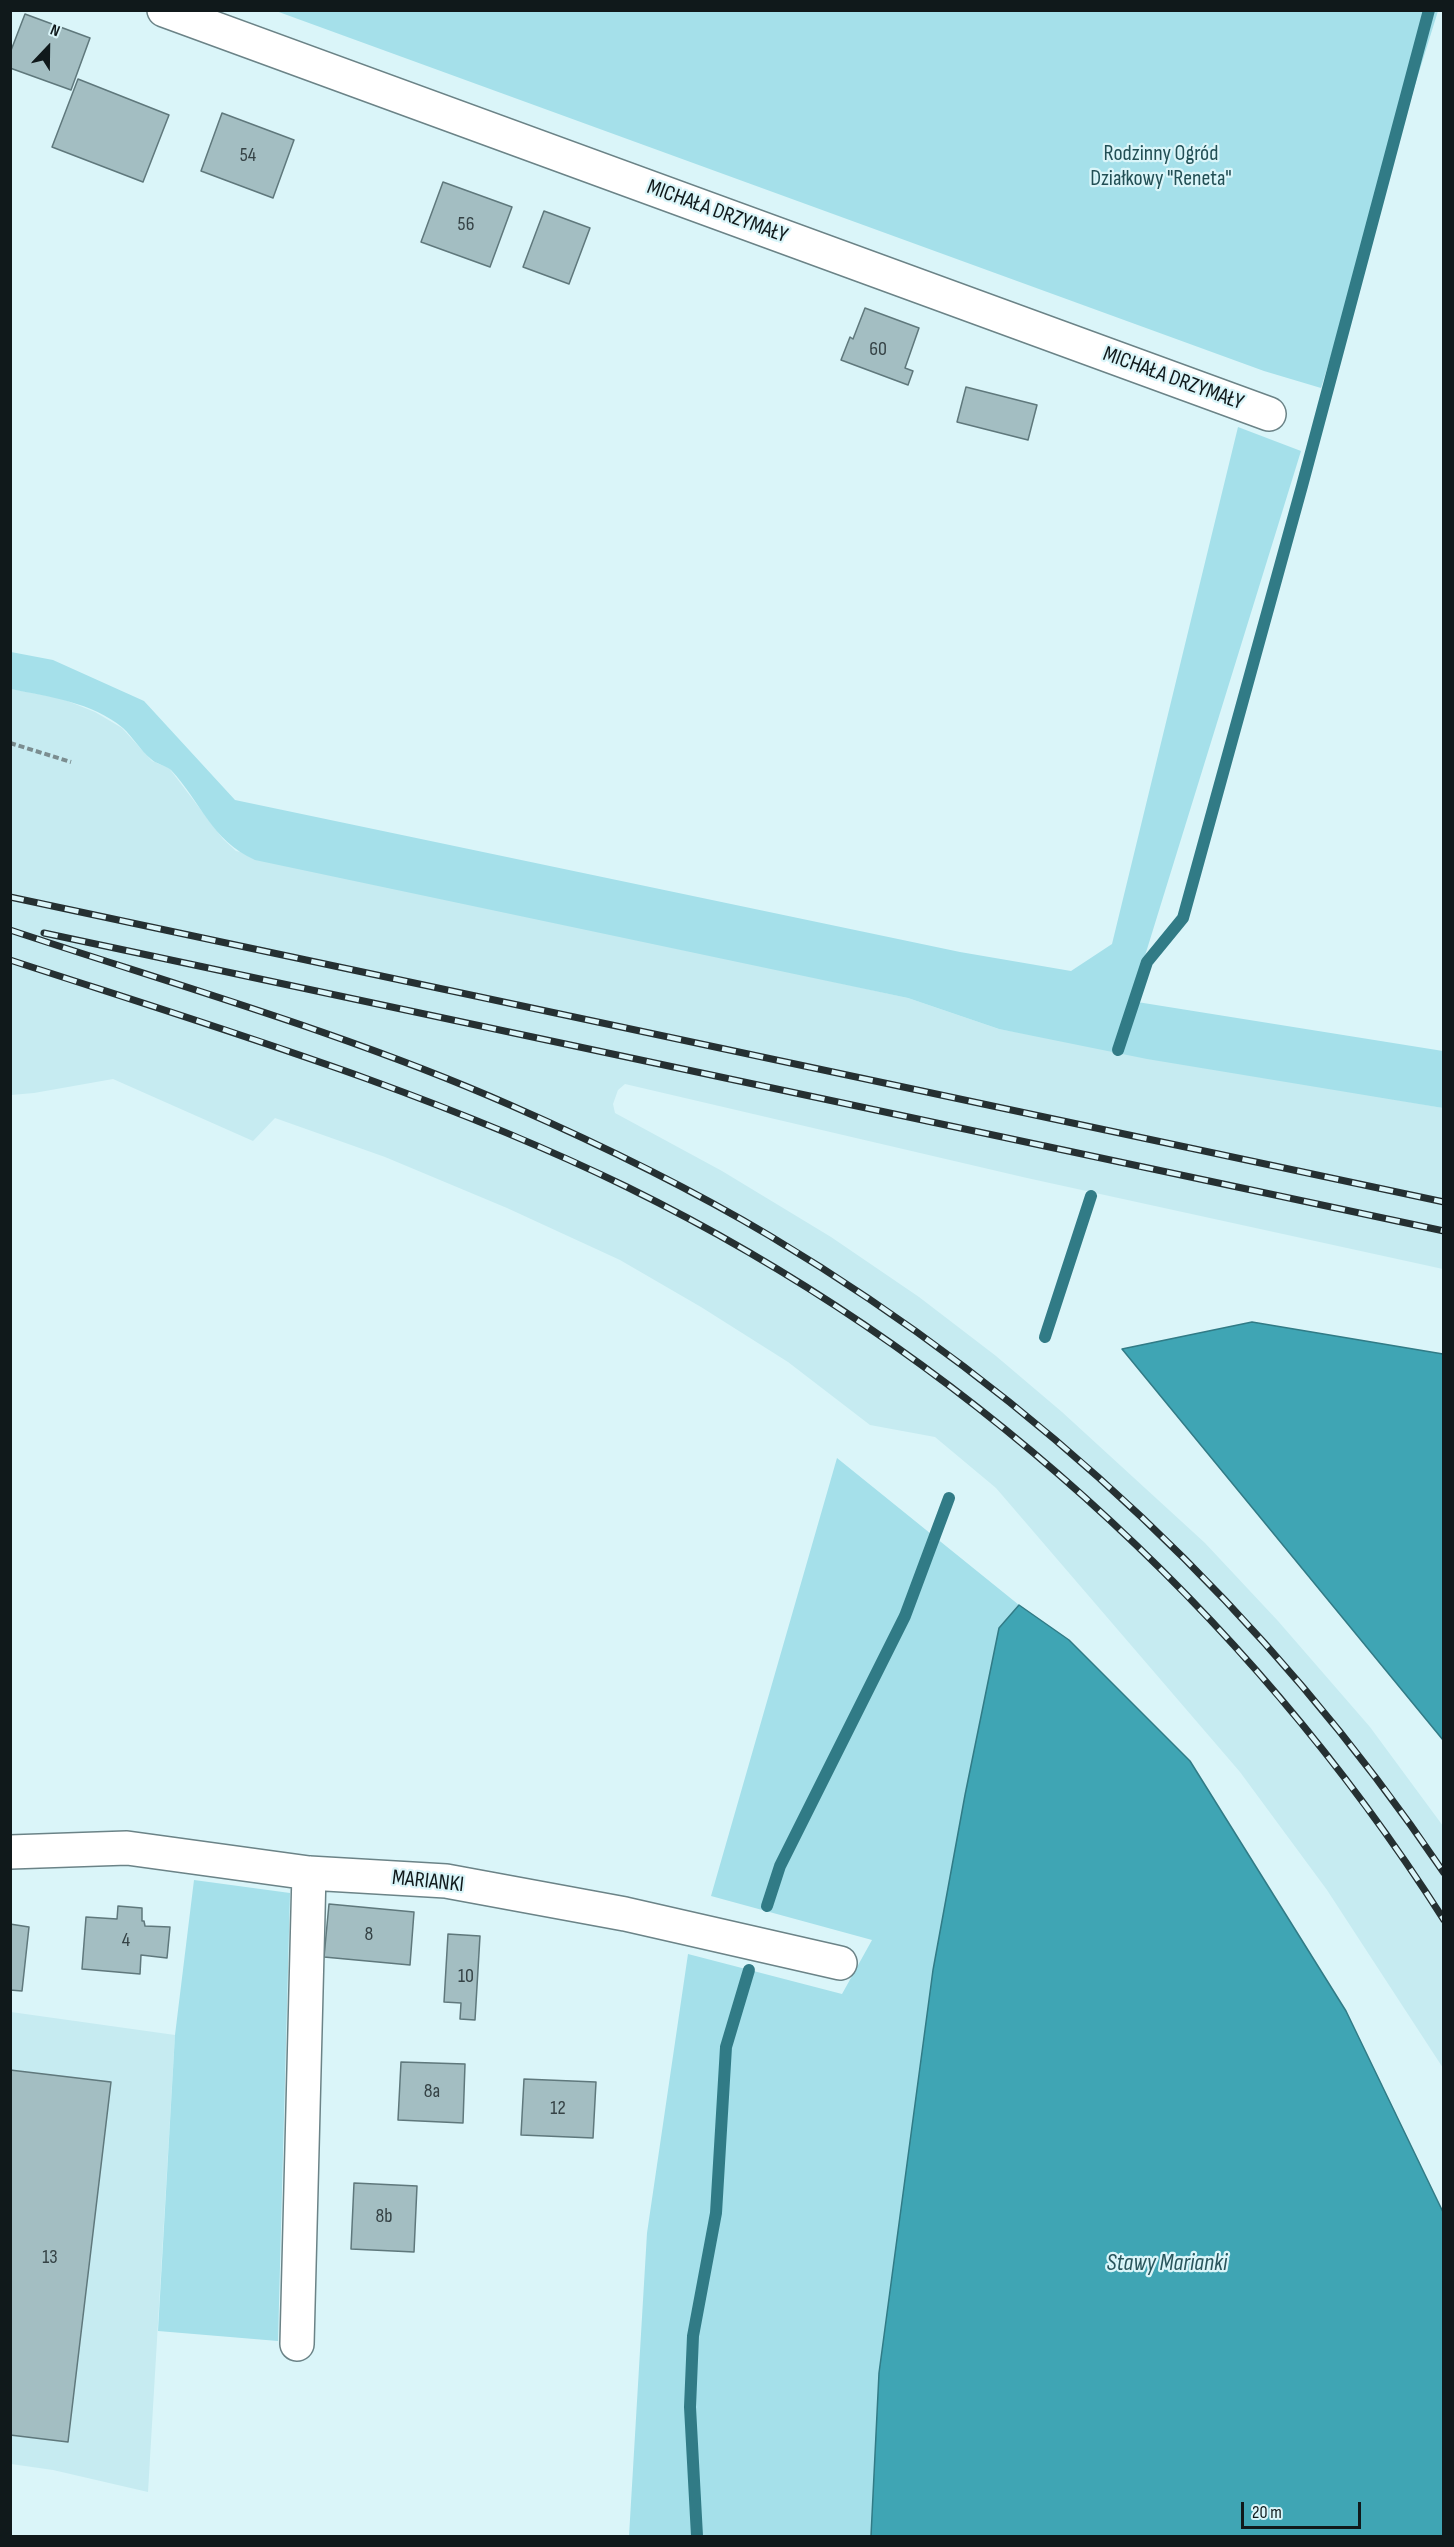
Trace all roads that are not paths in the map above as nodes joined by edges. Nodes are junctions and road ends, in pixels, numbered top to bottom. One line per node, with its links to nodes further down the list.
1 (164, 10): 2 (street, MICHAŁA DRZYMAŁY)
2 (1269, 414)
3 (10, 1852): 4 (street, MARIANKI)
4 (309, 1872): 5 (street, MARIANKI); 6 (street)
5 (840, 1963)
6 (297, 2344)

